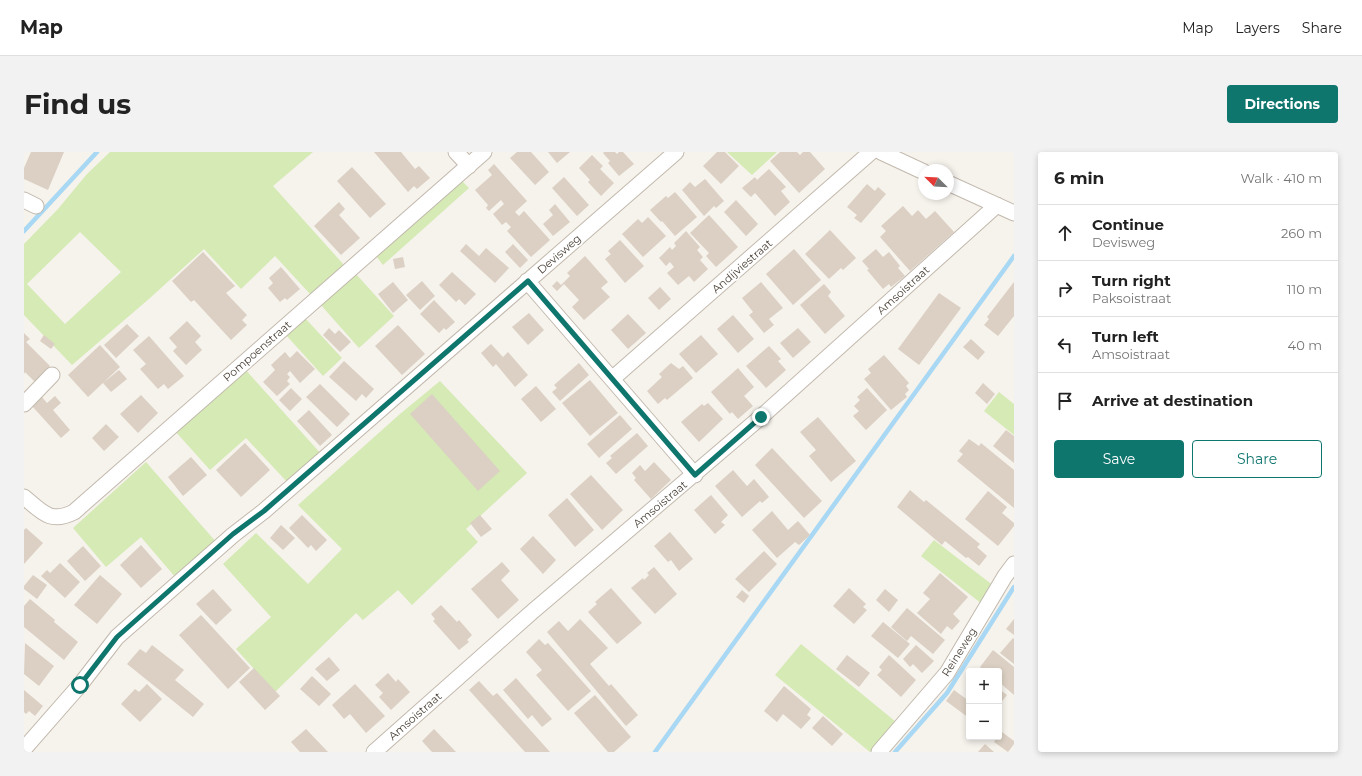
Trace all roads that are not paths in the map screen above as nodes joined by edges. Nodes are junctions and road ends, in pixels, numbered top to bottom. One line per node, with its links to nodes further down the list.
1 (456, 152): 6 (street)
2 (484, 152): 6 (street, Pompoenstraat)
3 (676, 152): 11 (street, Devisweg)
4 (871, 152): 13 (street, Andijviestraat)
5 (881, 152): 7 (street)
6 (469, 166): 16 (street, Pompoenstraat)
7 (918, 169)
8 (954, 186): 9 (street)
9 (997, 205): 10 (street); 15 (street, Amsoistraat)
10 (1014, 213)
11 (528, 281): 13 (street); 18 (street, Devisweg)
12 (52, 375): 14 (street)
13 (612, 379): 15 (street)
14 (24, 404)
15 (695, 475): 19 (street, Amsoistraat)
16 (24, 496)
17 (1014, 564): 20 (street, Reineweg)
18 (24, 749)
19 (374, 752)
20 (879, 752)

